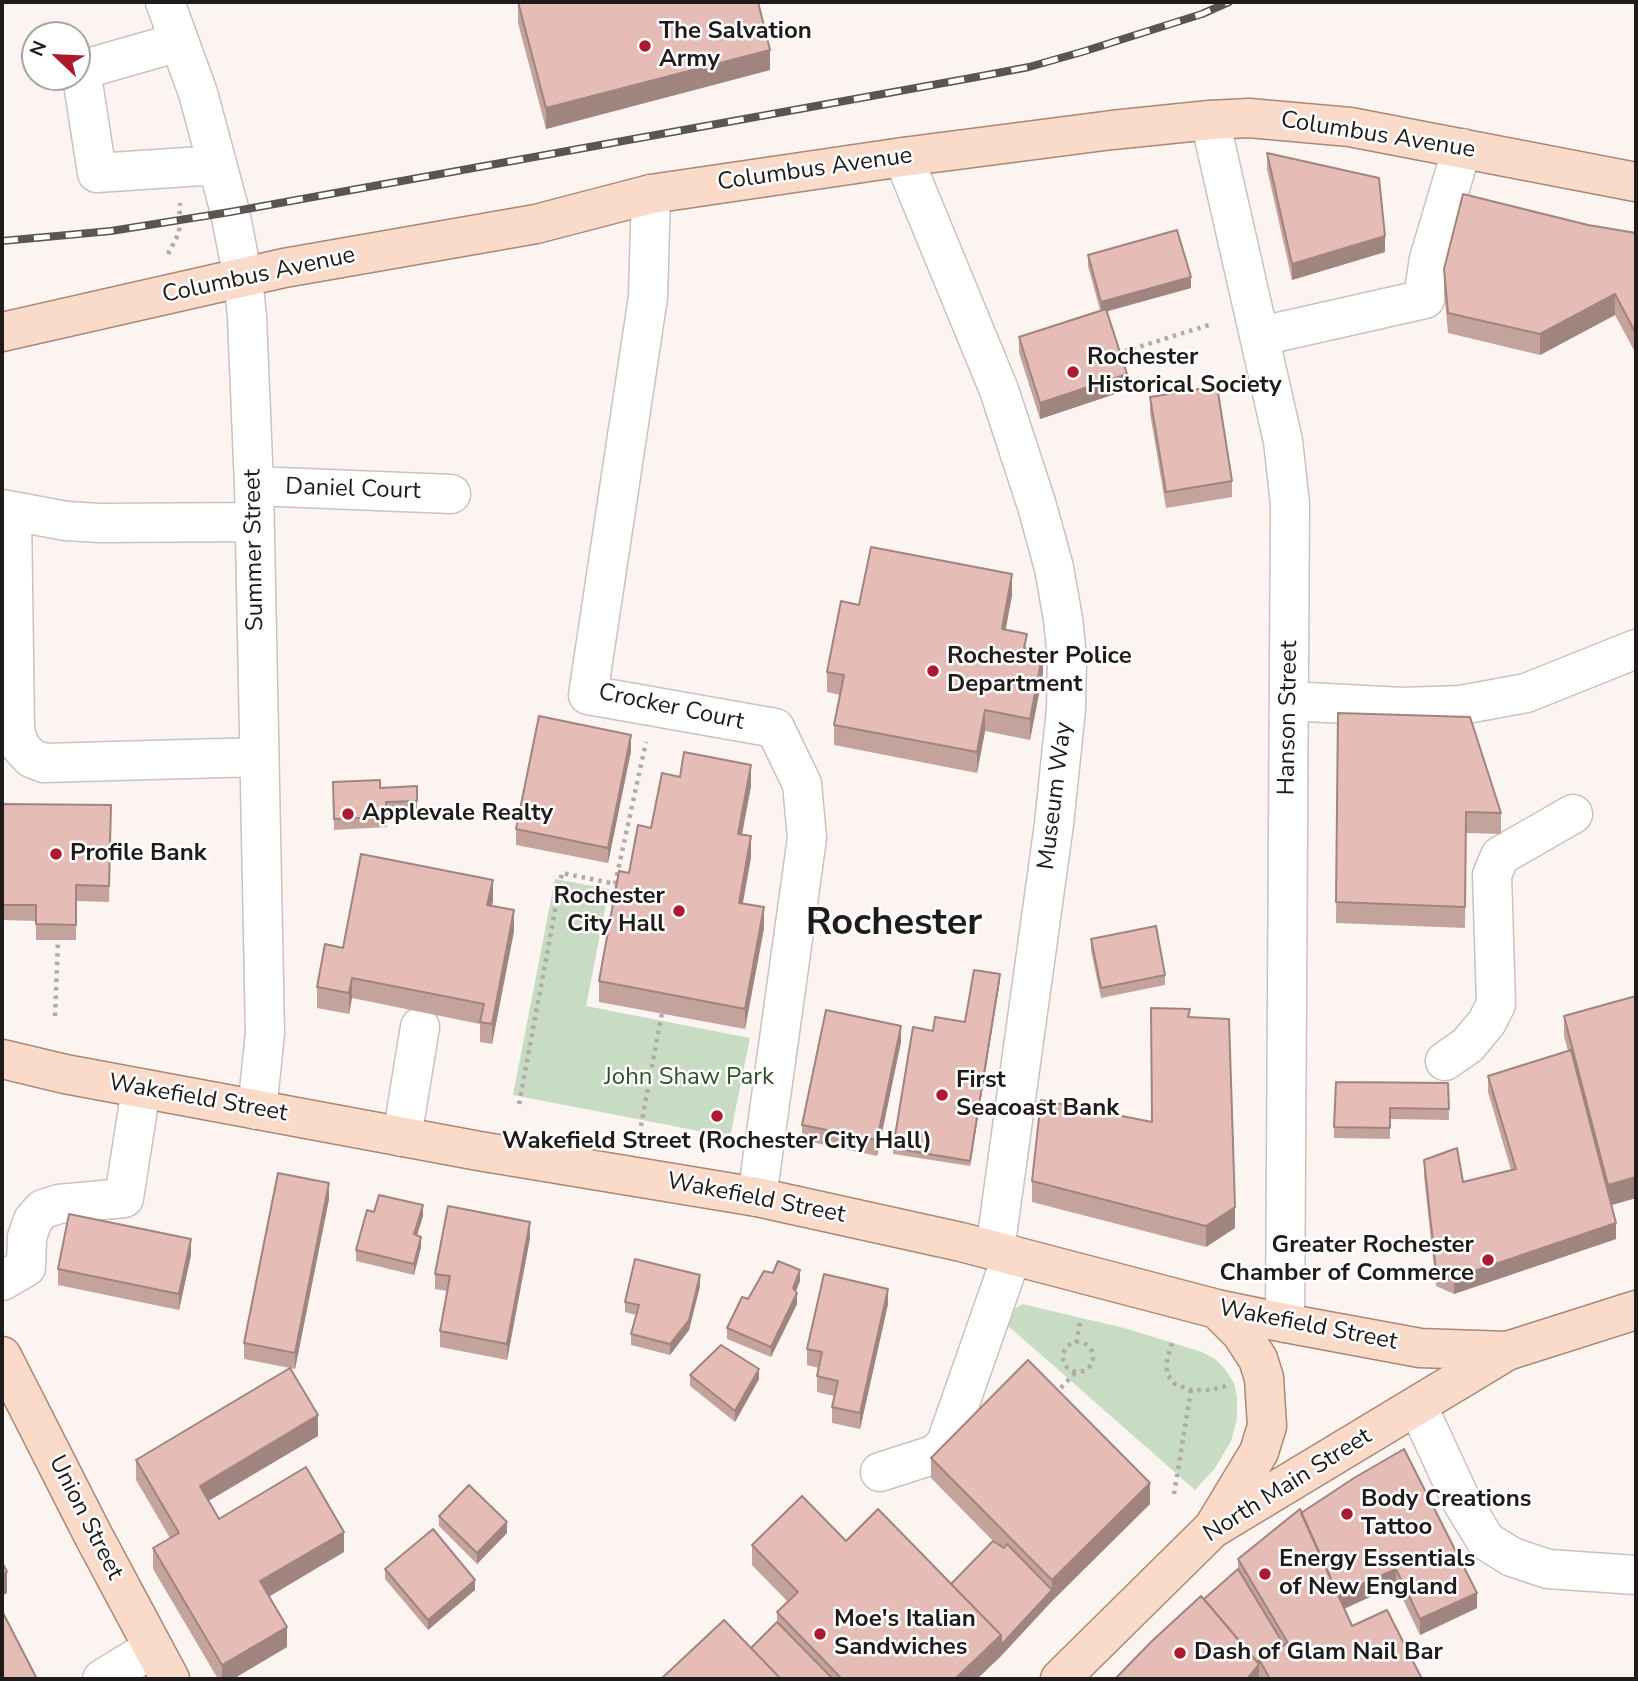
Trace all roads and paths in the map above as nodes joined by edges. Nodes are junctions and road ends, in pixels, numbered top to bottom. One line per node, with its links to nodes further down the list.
1 (165, 2): 2 (street, Summer Street)
2 (180, 42): 6 (street, Summer Street); 7 (street)
3 (1210, 120): 4 (main road, Columbus Avenue); 5 (main road, Columbus Avenue); 14 (street, Hanson Street)
4 (1462, 148): 8 (main road, Columbus Avenue); 14 (street)
5 (903, 157): 9 (main road, Columbus Avenue); 38 (street, Museum Way)
6 (217, 164): 7 (street); 11 (street, Summer Street)
7 (178, 167): 10 (path)
8 (1636, 182)
9 (651, 194): 11 (main road, Columbus Avenue); 37 (street, Crocker Court)
10 (159, 260)
11 (243, 278): 13 (main road, Columbus Avenue); 17 (street, Summer Street)
12 (1212, 324): 15 (path)
13 (2, 332)
14 (1261, 336): 20 (street, Hanson Street)
15 (1115, 354)
16 (451, 494): 17 (street, Daniel Court)
17 (254, 504): 18 (street, Daniel Court); 22 (street, Summer Street)
18 (7, 510): 22 (street)
19 (1636, 649): 20 (street)
20 (1289, 701): 43 (street, Hanson Street)
21 (646, 741): 33 (path)
22 (259, 757): 34 (street, Summer Street)
23 (1573, 814): 29 (street)
24 (58, 940): 26 (path)
25 (662, 1013): 35 (path)
26 (55, 1016)
27 (420, 1027): 36 (street)
28 (2, 1059): 30 (main road, Wakefield Street)
29 (1445, 1061)
30 (65, 1074): 31 (main road); 32 (main road, Wakefield Street)
31 (2, 1087)
32 (141, 1088): 34 (main road, Wakefield Street); 39 (street)
33 (519, 1104)
34 (257, 1110): 36 (main road, Wakefield Street)
35 (641, 1126)
36 (402, 1137): 37 (main road, Wakefield Street)
37 (757, 1197): 38 (main road, Wakefield Street)
38 (1004, 1252): 40 (main road, Wakefield Street); 53 (street, Museum Way)
39 (2, 1281)
40 (1217, 1309): 43 (main road, Wakefield Street); 55 (main road)
41 (1636, 1310): 46 (main road)
42 (1081, 1318): 44 (path)
43 (1285, 1323): 46 (main road, Wakefield Street)
44 (1076, 1343): 48 (path); 48 (path)
45 (1172, 1343): 50 (path)
46 (1507, 1351): 52 (main road, North Main Street)
47 (2, 1356): 57 (main road, Union Street)
48 (1076, 1372): 51 (path)
49 (1234, 1384): 50 (path)
50 (1191, 1390): 54 (path)
51 (1055, 1394)
52 (1418, 1407): 55 (main road, North Main Street); 56 (street)
53 (880, 1472)
54 (1174, 1494)
55 (1212, 1529): 59 (main road, North Main Street)
56 (1636, 1575)
57 (162, 1664): 58 (street)
58 (102, 1679)
59 (1060, 1679)

